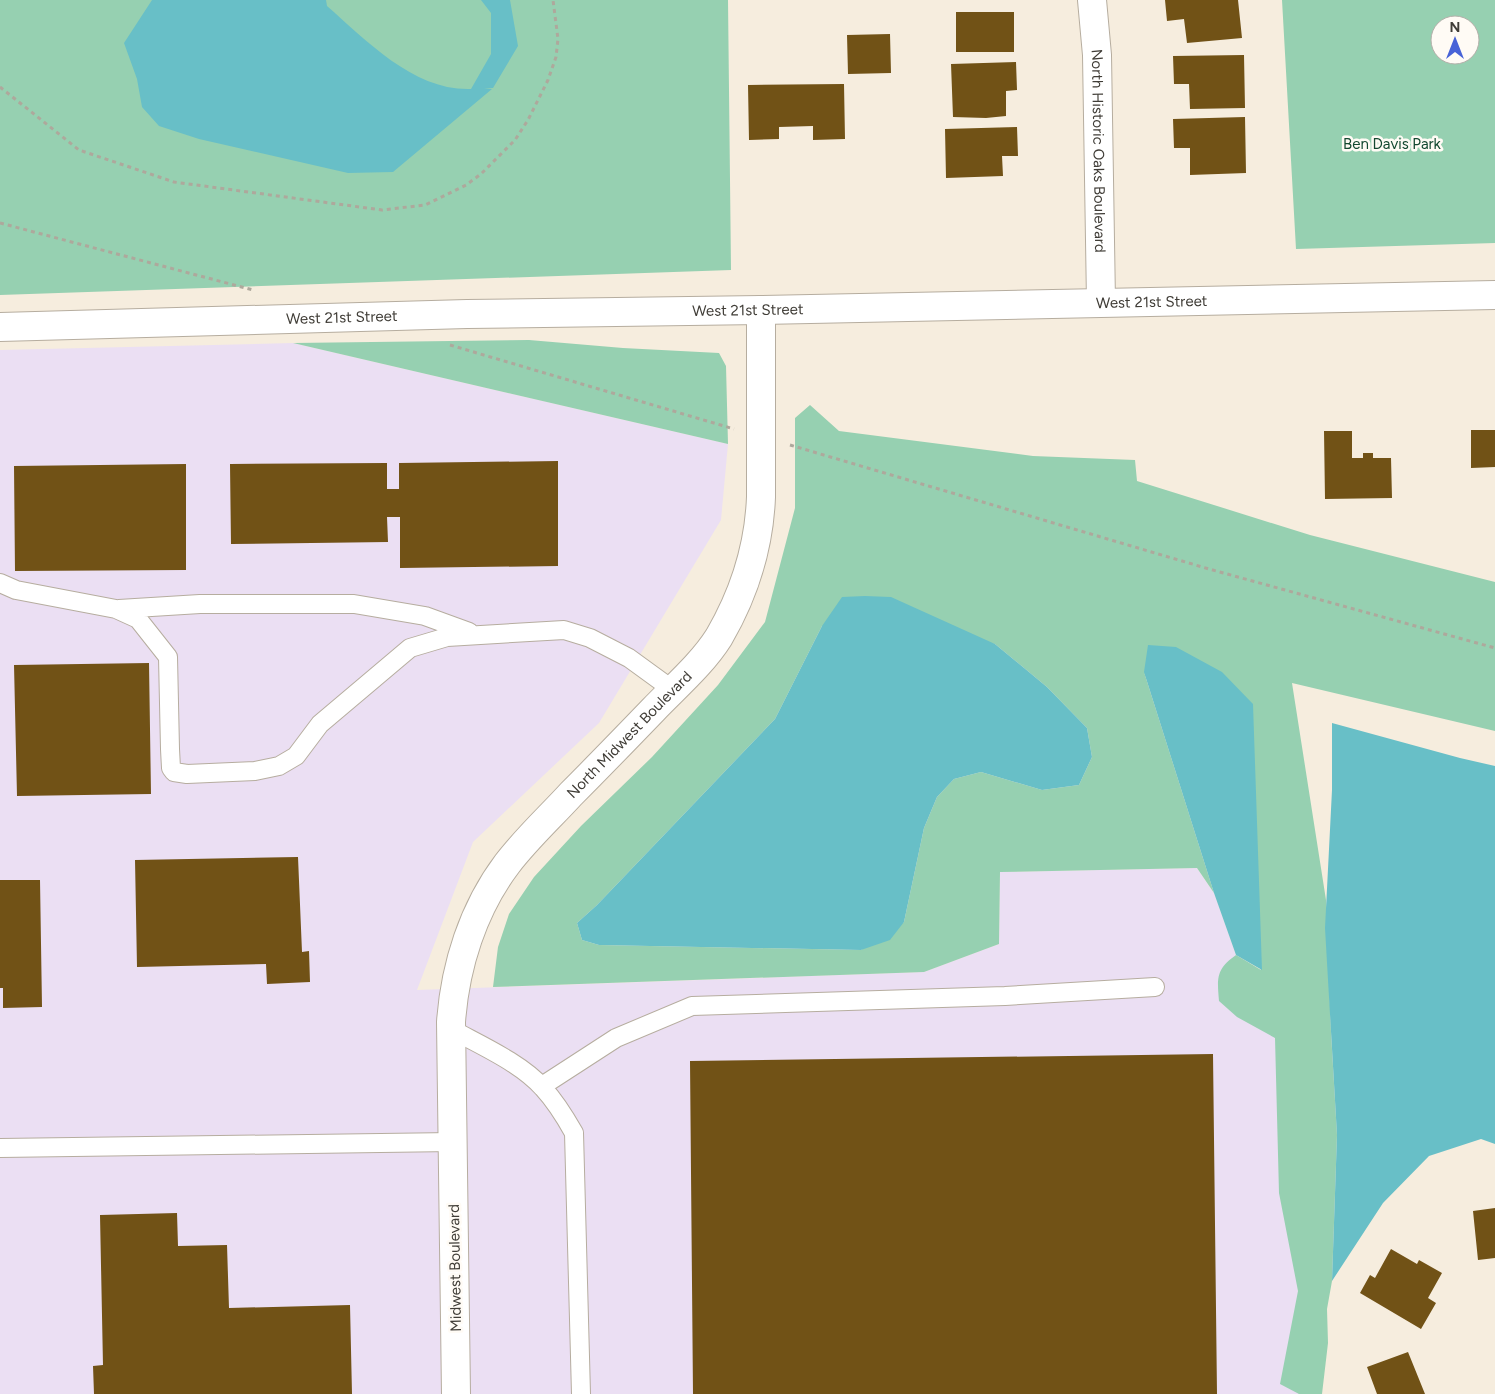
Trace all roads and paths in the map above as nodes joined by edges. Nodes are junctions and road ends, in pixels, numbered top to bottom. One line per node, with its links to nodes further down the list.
1 (553, 0): 3 (path)
2 (1092, 0): 5 (street, North Historic Oaks Boulevard)
3 (0, 87)
4 (1495, 295): 5 (street, West 21st Street)
5 (1101, 302): 6 (street, West 21st Street)
6 (761, 310): 7 (street, West 21st Street); 11 (street, North Midwest Boulevard)
7 (0, 327)
8 (8, 586): 9 (lane)
9 (116, 609): 10 (lane); 10 (lane)
10 (476, 635): 11 (lane)
11 (673, 690): 13 (street, North Midwest Boulevard)
12 (1155, 987): 14 (lane)
13 (451, 1029): 14 (lane); 15 (street, North Midwest Boulevard)
14 (542, 1086): 18 (lane)
15 (453, 1142): 16 (lane); 17 (street, Midwest Boulevard)
16 (0, 1148)
17 (456, 1394)
18 (581, 1394)

